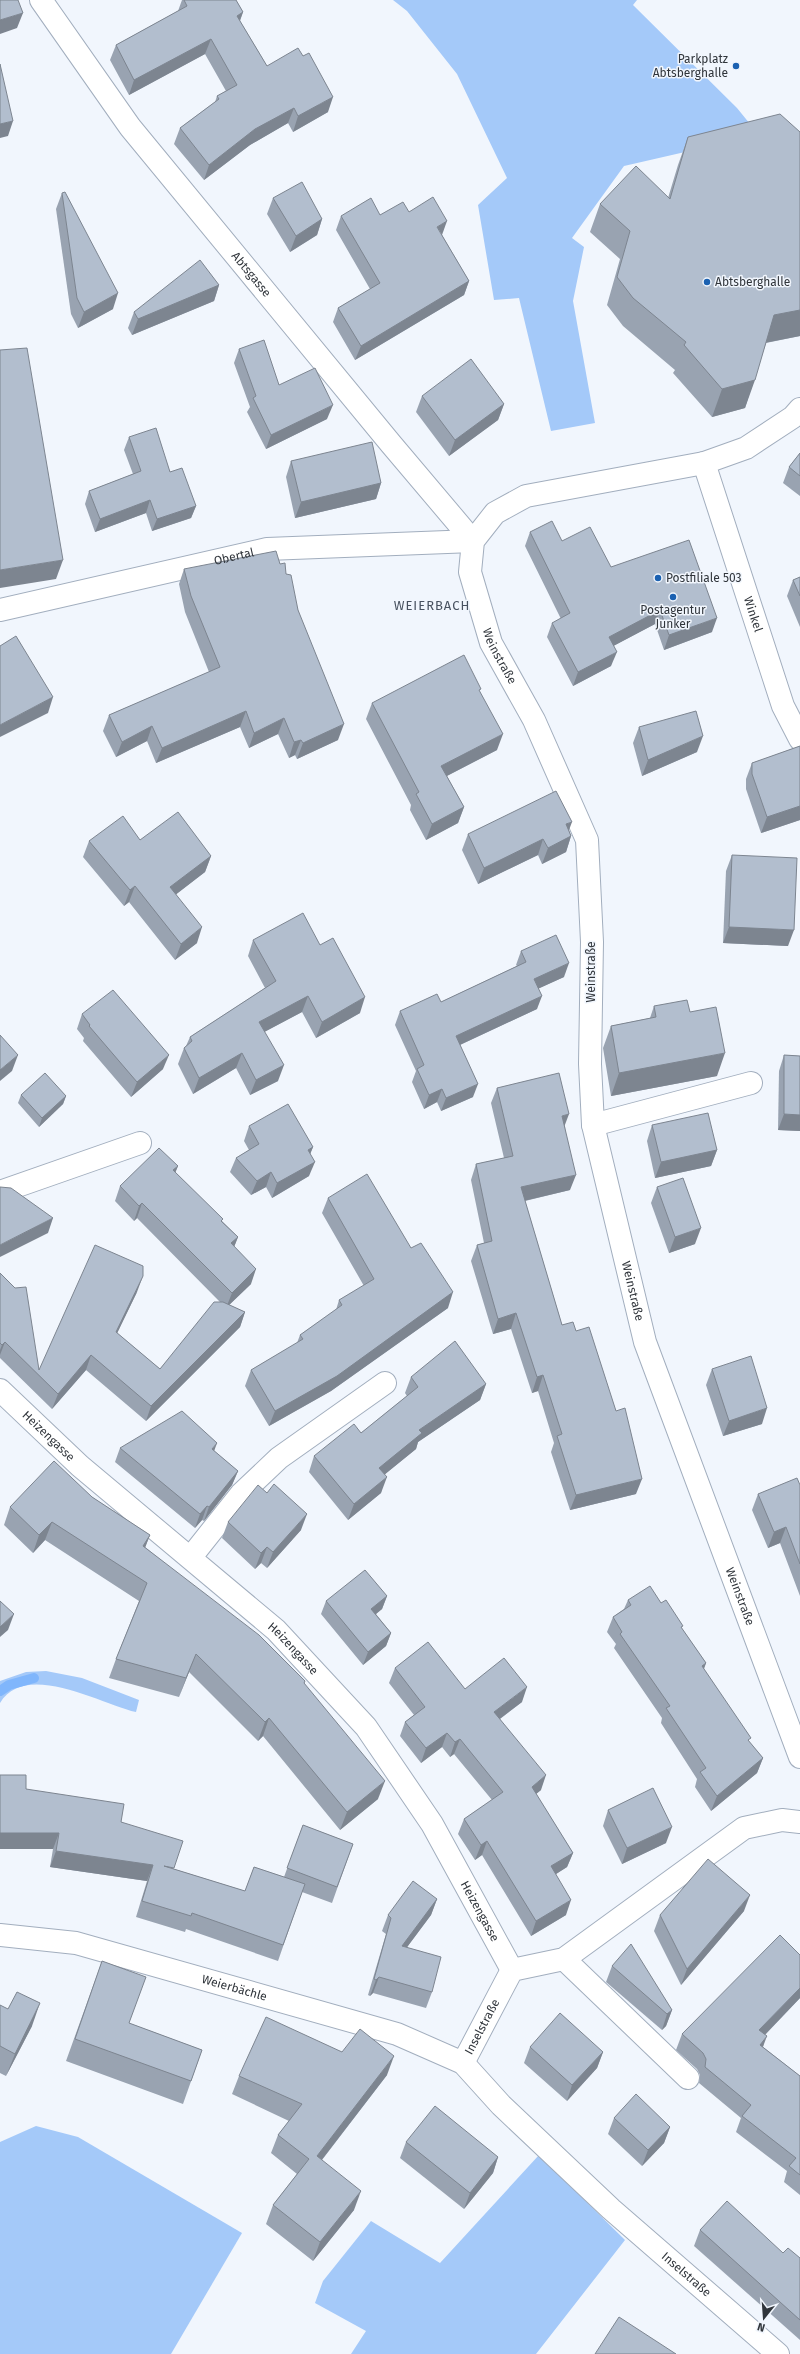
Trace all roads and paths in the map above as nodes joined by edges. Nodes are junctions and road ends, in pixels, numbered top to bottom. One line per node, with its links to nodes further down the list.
1 (41, 0): 4 (street, Abtsgasse)
2 (800, 410): 3 (street)
3 (704, 463): 4 (street); 6 (street, Winkel)
4 (473, 541): 5 (street, Obertal); 8 (street, Weinstraße)
5 (0, 610)
6 (800, 739)
7 (751, 1083): 8 (street)
8 (593, 1126): 14 (street, Weinstraße)
9 (140, 1143): 10 (street)
10 (0, 1192)
11 (385, 1383): 13 (street)
12 (0, 1390): 13 (street, Heizengasse)
13 (191, 1558): 18 (street, Heizengasse)
14 (800, 1757)
15 (800, 1822): 17 (street)
16 (0, 1935): 19 (street, Weierbächle)
17 (564, 1959): 18 (street); 20 (street)
18 (512, 1970): 19 (street, Inselstraße)
19 (463, 2063): 21 (street, Inselstraße)
20 (688, 2078)
21 (778, 2354)

